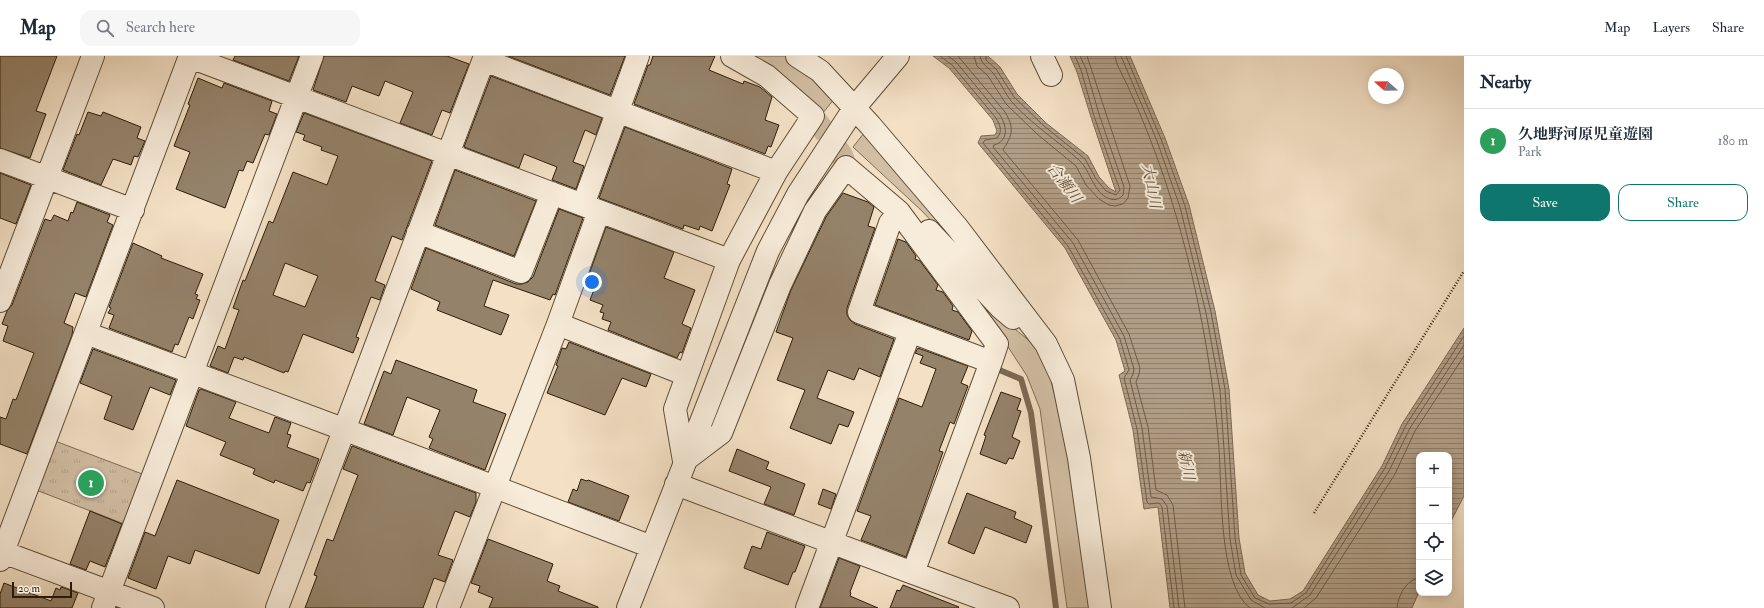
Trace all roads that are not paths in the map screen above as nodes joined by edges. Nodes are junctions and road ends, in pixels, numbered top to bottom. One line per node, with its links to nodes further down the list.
1 (93, 56): 17 (street)
2 (190, 56): 11 (street); 20 (street)
3 (312, 56): 11 (street)
4 (638, 56): 13 (street)
5 (732, 56): 16 (street)
6 (796, 56): 12 (street)
7 (898, 56): 12 (street)
8 (1042, 56): 10 (street)
9 (484, 58): 13 (street); 14 (street)
10 (1051, 75)
11 (297, 96): 14 (street); 30 (street)
12 (859, 102): 28 (street); 33 (street)
13 (618, 112): 16 (street); 19 (street)
14 (448, 155): 18 (street); 22 (street)
15 (0, 160): 17 (street)
16 (776, 172): 23 (street)
17 (47, 178): 20 (street); 24 (street)
18 (552, 193): 19 (street); 22 (street)
19 (591, 208): 23 (street); 25 (street)
20 (133, 210): 27 (street)
21 (905, 220): 26 (street); 28 (street); 29 (street); 33 (street)
22 (418, 232): 32 (street)
23 (729, 260): 31 (street)
24 (0, 301)
25 (558, 324): 31 (street); 35 (street)
26 (910, 332): 29 (street); 36 (street)
27 (86, 333): 30 (street); 38 (street)
28 (1046, 344): 48 (street)
29 (991, 362): 39 (street)
30 (192, 372): 32 (street); 40 (street)
31 (687, 375): 33 (street)
32 (344, 429): 35 (street); 43 (street)
33 (684, 462): 34 (street)
34 (676, 484): 36 (street); 37 (street)
35 (494, 487): 37 (street); 44 (street)
36 (831, 543): 39 (street); 46 (street)
37 (652, 547): 45 (street)
38 (1, 554): 40 (street)
39 (913, 573): 41 (street)
40 (106, 600): 42 (street)
41 (981, 603): 47 (street)
42 (153, 608)
43 (277, 608)
44 (448, 608)
45 (628, 608)
46 (807, 608)
47 (1008, 608)
48 (1100, 608)

